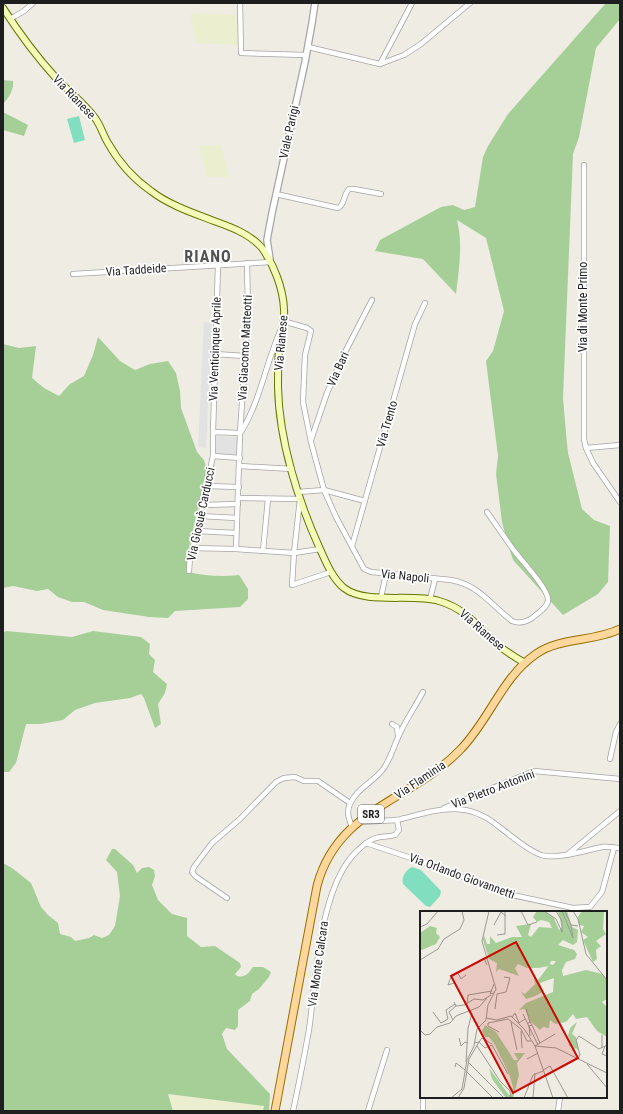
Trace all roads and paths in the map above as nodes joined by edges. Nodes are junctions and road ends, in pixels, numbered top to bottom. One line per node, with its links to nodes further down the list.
1 (33, 3): 7 (street)
2 (240, 3): 9 (street)
3 (315, 3): 8 (street, Viale Parigi)
4 (412, 3): 10 (street)
5 (470, 3): 10 (street)
6 (3, 8): 7 (main road, Via Rianese)
7 (10, 20): 14 (main road, Via Rianese)
8 (308, 47): 9 (street, Viale Parigi); 10 (street)
9 (306, 55): 12 (street, Viale Parigi)
10 (380, 64)
11 (584, 165): 27 (street, Via di Monte Primo)
12 (276, 194): 13 (street); 14 (street, Viale Parigi)
13 (381, 194)
14 (271, 262): 15 (street, Via Taddeide); 20 (main road, Via Rianese)
15 (247, 263): 16 (street, Via Taddeide); 22 (street, Via Giacomo Matteotti)
16 (218, 265): 17 (street, Via Taddeide); 21 (street, Via Venticinque Aprile)
17 (73, 274)
18 (372, 300): 25 (street, Via Bari)
19 (425, 303): 39 (street, Via Trento)
20 (283, 322): 24 (street); 25 (street, Via Napoli); 31 (main road, Via Rianese)
21 (215, 354): 22 (street); 23 (street, Via Venticinque Aprile)
22 (245, 356): 24 (street, Via Giacomo Matteotti)
23 (213, 432): 24 (street); 28 (street, Via Venticinque Aprile)
24 (240, 433): 29 (street, Via Giacomo Matteotti)
25 (310, 442): 34 (street, Via Napoli)
26 (620, 445): 27 (street)
27 (586, 448): 40 (street, Via di Monte Primo)
28 (213, 456): 29 (street); 32 (street, Via Giosuè Carducci)
29 (240, 458): 30 (street, Via Giacomo Matteotti)
30 (240, 466): 31 (street); 33 (street, Via Giacomo Matteotti)
31 (292, 469): 35 (main road, Via Rianese)
32 (207, 486): 33 (street); 42 (street, Via Giosuè Carducci)
33 (239, 487): 36 (street, Via Giacomo Matteotti)
34 (324, 490): 35 (street); 39 (street); 48 (street, Via Napoli)
35 (298, 492): 38 (main road, Via Rianese)
36 (238, 498): 37 (street); 41 (street, Via Giacomo Matteotti)
37 (268, 499): 38 (street); 52 (street)
38 (300, 499): 51 (main road, Via Rianese); 53 (street)
39 (365, 501): 48 (street, Via Trento)
40 (620, 502)
41 (238, 504): 42 (street); 45 (street, Via Giacomo Matteotti)
42 (202, 505): 44 (street, Via Giosuè Carducci)
43 (487, 512): 57 (street, Via Napoli)
44 (200, 516): 45 (street); 46 (street, Via Giosuè Carducci)
45 (237, 518): 47 (street, Via Giacomo Matteotti)
46 (197, 531): 47 (street); 49 (street, Via Giosuè Carducci)
47 (236, 533): 50 (street, Via Giacomo Matteotti)
48 (352, 546): 56 (street, Via Napoli)
49 (193, 548): 50 (street); 54 (street, Via Giosuè Carducci)
50 (236, 549): 52 (street)
51 (320, 549): 53 (street); 55 (main road, Via Rianese)
52 (263, 551): 53 (street)
53 (294, 553): 55 (street)
54 (189, 571)
55 (331, 572): 58 (main road, Via Rianese)
56 (386, 574): 57 (street, Via Napoli); 58 (street)
57 (435, 579): 59 (street)
58 (381, 597): 59 (main road, Via Rianese)
59 (430, 599): 61 (main road, Via Rianese)
60 (620, 629): 61 (main road, Via Flaminia / SR3)
61 (525, 663): 72 (main road, Via Flaminia / SR3)
62 (423, 692): 65 (street)
63 (392, 724): 65 (street)
64 (620, 724): 66 (street)
65 (398, 738): 68 (street)
66 (610, 760)
67 (620, 779): 69 (street, Via Pietro Antonini)
68 (350, 803): 72 (street); 77 (street)
69 (439, 810): 71 (street, Via Pietro Antonini); 76 (street, Via Pietro Antonini)
70 (620, 811): 76 (street)
71 (397, 820): 72 (street); 73 (street, Via Monte Calcara)
72 (354, 825): 81 (main road, Via Flaminia / SR3)
73 (366, 843): 74 (street, Via Orlando Giovannetti); 82 (street, Via Monte Calcara)
74 (614, 848): 75 (street, Via Pietro Antonini); 76 (street, Via Pietro Antonini)
75 (620, 848)
76 (567, 855)
77 (227, 898)
78 (387, 1050): 83 (street)
79 (423, 1098): 84 (street)
80 (560, 1098): 85 (street)
81 (275, 1111)
82 (293, 1111)
83 (368, 1111)
84 (423, 1111)
85 (558, 1111)

